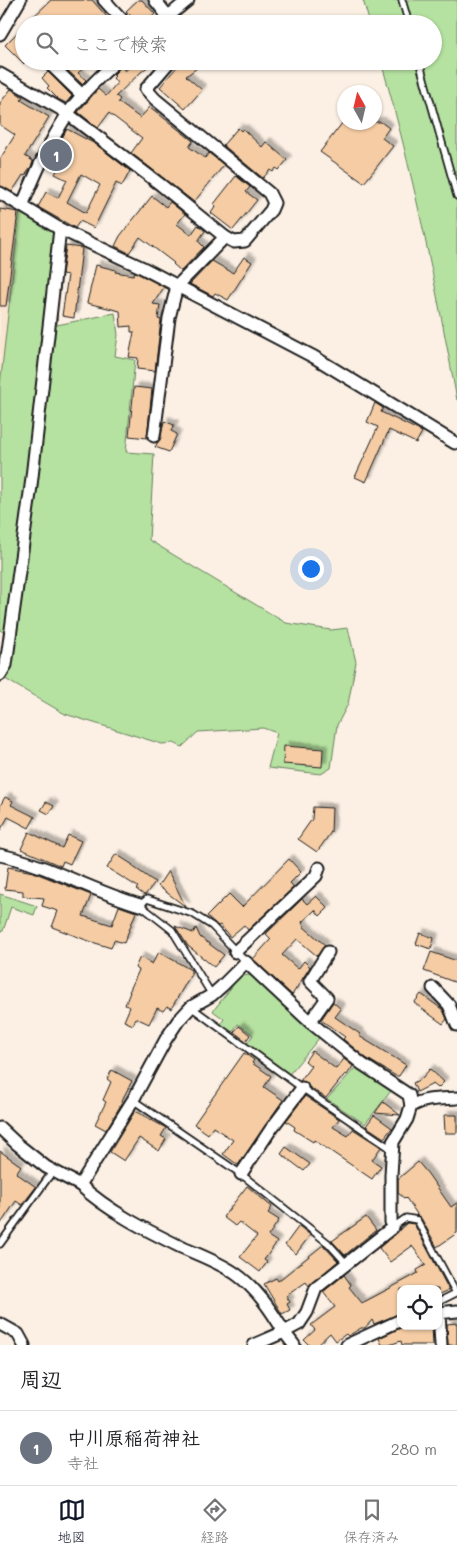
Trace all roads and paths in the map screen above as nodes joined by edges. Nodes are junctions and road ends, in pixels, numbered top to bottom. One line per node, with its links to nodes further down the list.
1 (20, 0): 10 (street)
2 (104, 0): 6 (street)
3 (155, 0): 7 (street)
4 (188, 0): 8 (street)
5 (402, 0): 9 (lane)
6 (118, 15)
7 (164, 15)
8 (173, 15)
9 (406, 15)
10 (0, 34)
11 (57, 70): 16 (street)
12 (107, 70): 16 (street)
13 (162, 70): 22 (street)
14 (422, 70): 19 (lane)
15 (0, 74): 17 (street)
16 (83, 96): 17 (street)
17 (68, 114): 20 (street); 22 (street)
18 (0, 193): 20 (street)
19 (457, 196)
20 (22, 206): 21 (street)
21 (60, 229): 23 (street); 26 (street)
22 (225, 237): 23 (street)
23 (177, 286): 24 (street); 25 (street)
24 (154, 436)
25 (455, 443)
26 (0, 675)
27 (0, 855): 29 (street)
28 (319, 868): 30 (street)
29 (140, 905): 30 (lane); 34 (lane)
30 (235, 952): 32 (lane)
31 (328, 952): 36 (street)
32 (246, 962): 34 (street); 36 (street)
33 (434, 988): 37 (street)
34 (212, 995): 35 (street)
35 (190, 1007): 38 (lane); 40 (street)
36 (310, 1022): 41 (street)
37 (457, 1025)
38 (302, 1088): 43 (lane); 45 (street)
39 (457, 1096): 41 (street)
40 (133, 1100): 45 (lane); 46 (street)
41 (411, 1106): 43 (street)
42 (0, 1128): 44 (street)
43 (393, 1150): 47 (street)
44 (53, 1171): 46 (street); 48 (lane)
45 (241, 1174): 49 (lane)
46 (80, 1185): 56 (street)
47 (393, 1227): 49 (street); 50 (lane)
48 (0, 1244)
49 (347, 1264): 56 (street)
50 (442, 1300)
51 (457, 1312): 52 (street)
52 (442, 1313)
53 (397, 1322): 57 (street)
54 (0, 1324): 58 (street)
55 (440, 1330): 63 (street)
56 (284, 1332): 59 (street); 60 (street)
57 (364, 1337): 61 (street); 62 (street)
58 (24, 1345)
59 (254, 1345)
60 (294, 1345)
61 (348, 1345)
62 (373, 1345)
63 (441, 1345)

